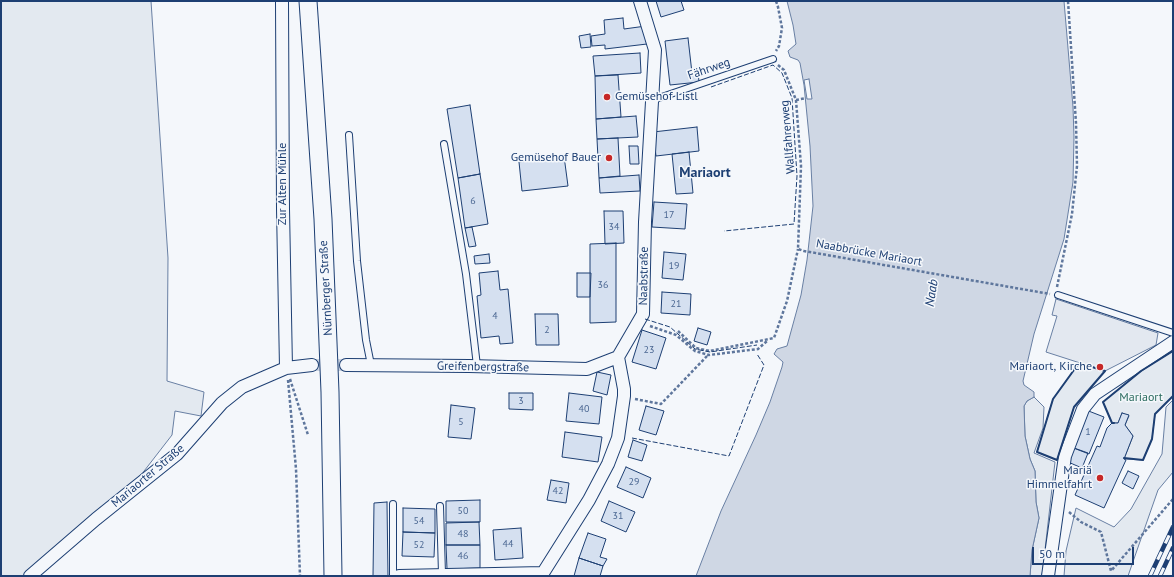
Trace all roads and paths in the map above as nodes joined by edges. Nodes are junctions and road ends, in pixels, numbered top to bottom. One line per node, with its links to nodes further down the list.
1 (282, 1): 27 (street, Zur Alten Mühle)
2 (308, 1): 37 (main road, Nürnberger Straße)
3 (640, 1): 8 (street, Naabstraße)
4 (776, 1): 6 (path)
5 (1068, 1): 13 (path)
6 (773, 59): 8 (lane, Fährweg); 9 (path, Wallfahrerweg)
7 (806, 98): 9 (path)
8 (652, 100): 16 (street, Naabstraße)
9 (796, 100): 12 (path, Wallfahrerweg)
10 (349, 135): 25 (lane)
11 (444, 144): 26 (lane)
12 (798, 249): 14 (path, Naabbrücke Mariaort); 19 (path, Wallfahrerweg)
13 (1057, 287)
14 (1048, 294)
15 (1058, 295): 18 (lane)
16 (638, 322): 21 (path); 22 (street, Naabstraße)
17 (678, 331): 19 (path)
18 (1173, 333)
19 (768, 340): 21 (path)
20 (1173, 342): 32 (street)
21 (709, 355): 28 (path)
22 (618, 357): 26 (street, Greifenbergstraße); 28 (street)
23 (312, 365): 27 (street)
24 (346, 365): 25 (street, Greifenbergstraße)
25 (371, 365): 26 (street, Greifenbergstraße)
26 (477, 366)
27 (286, 368): 29 (path); 35 (street, Mariaorter Straße); 36 (path)
28 (624, 396): 34 (street)
29 (308, 435)
30 (1173, 499): 32 (path)
31 (393, 504): 38 (lane)
32 (1059, 504): 40 (street)
33 (440, 506): 34 (lane)
34 (442, 574): 39 (street)
35 (30, 576)
36 (300, 576)
37 (333, 576)
38 (393, 576)
39 (399, 576)
40 (1048, 576)

